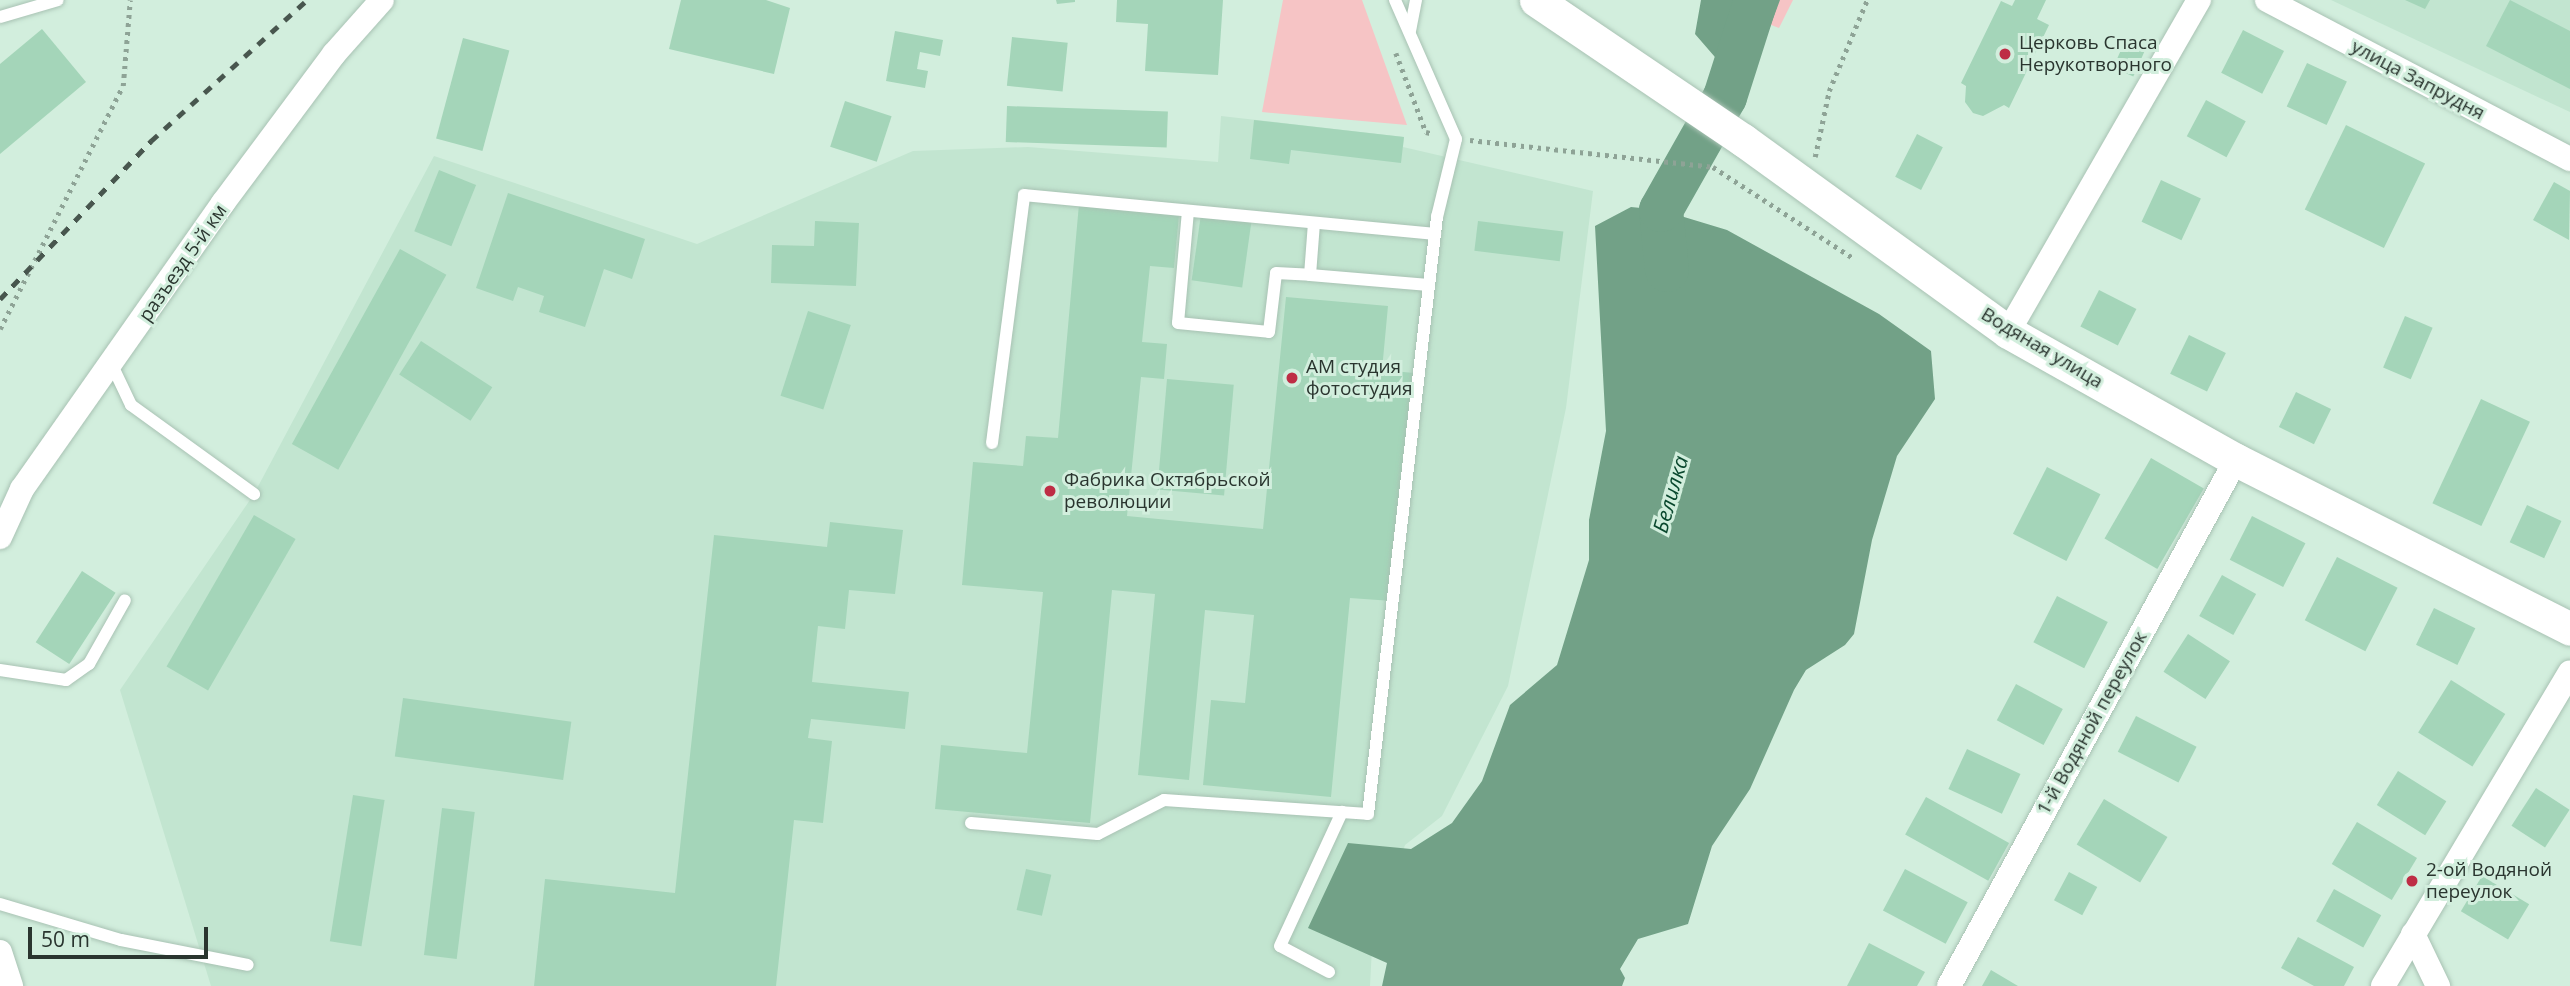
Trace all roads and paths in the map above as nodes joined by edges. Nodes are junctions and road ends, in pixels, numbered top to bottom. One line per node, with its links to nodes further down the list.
1 (58, 0): 10 (lane)
2 (130, 0): 21 (path)
3 (382, 0): 23 (street, разъезд 5-й км)
4 (1395, 0): 11 (lane)
5 (1416, 0): 11 (lane)
6 (1867, 0): 15 (path)
7 (2199, 0): 22 (street)
8 (2267, 0): 13 (street, улица Запрудня)
9 (1536, 3): 15 (street, Водяная улица)
10 (0, 17)
11 (1409, 35): 12 (lane)
12 (1456, 139): 14 (path); 18 (lane)
13 (2570, 159)
14 (1713, 167)
15 (1803, 183): 22 (street, Водяная улица)
16 (1188, 211): 17 (lane); 19 (lane); 24 (lane)
17 (1314, 223): 18 (lane); 19 (lane)
18 (1435, 234): 20 (lane)
19 (1310, 275): 20 (lane)
20 (1429, 285): 32 (lane)
21 (0, 329)
22 (2008, 331): 25 (street, Водяная улица)
23 (113, 365): 26 (lane); 27 (street, разъезд 5-й км)
24 (992, 443)
25 (2236, 460): 29 (street, Водяная улица); 40 (street, 1-й Водяной переулок)
26 (254, 494)
27 (0, 537)
28 (125, 600): 30 (lane)
29 (2570, 629)
30 (0, 670)
31 (2570, 671): 35 (street)
32 (1342, 812): 33 (lane); 38 (lane)
33 (971, 823)
34 (0, 904): 37 (lane)
35 (2413, 934): 41 (street); 42 (street)
36 (0, 952): 39 (street)
37 (248, 965)
38 (1329, 972)
39 (11, 986)
40 (1949, 986)
41 (2383, 986)
42 (2438, 986)

